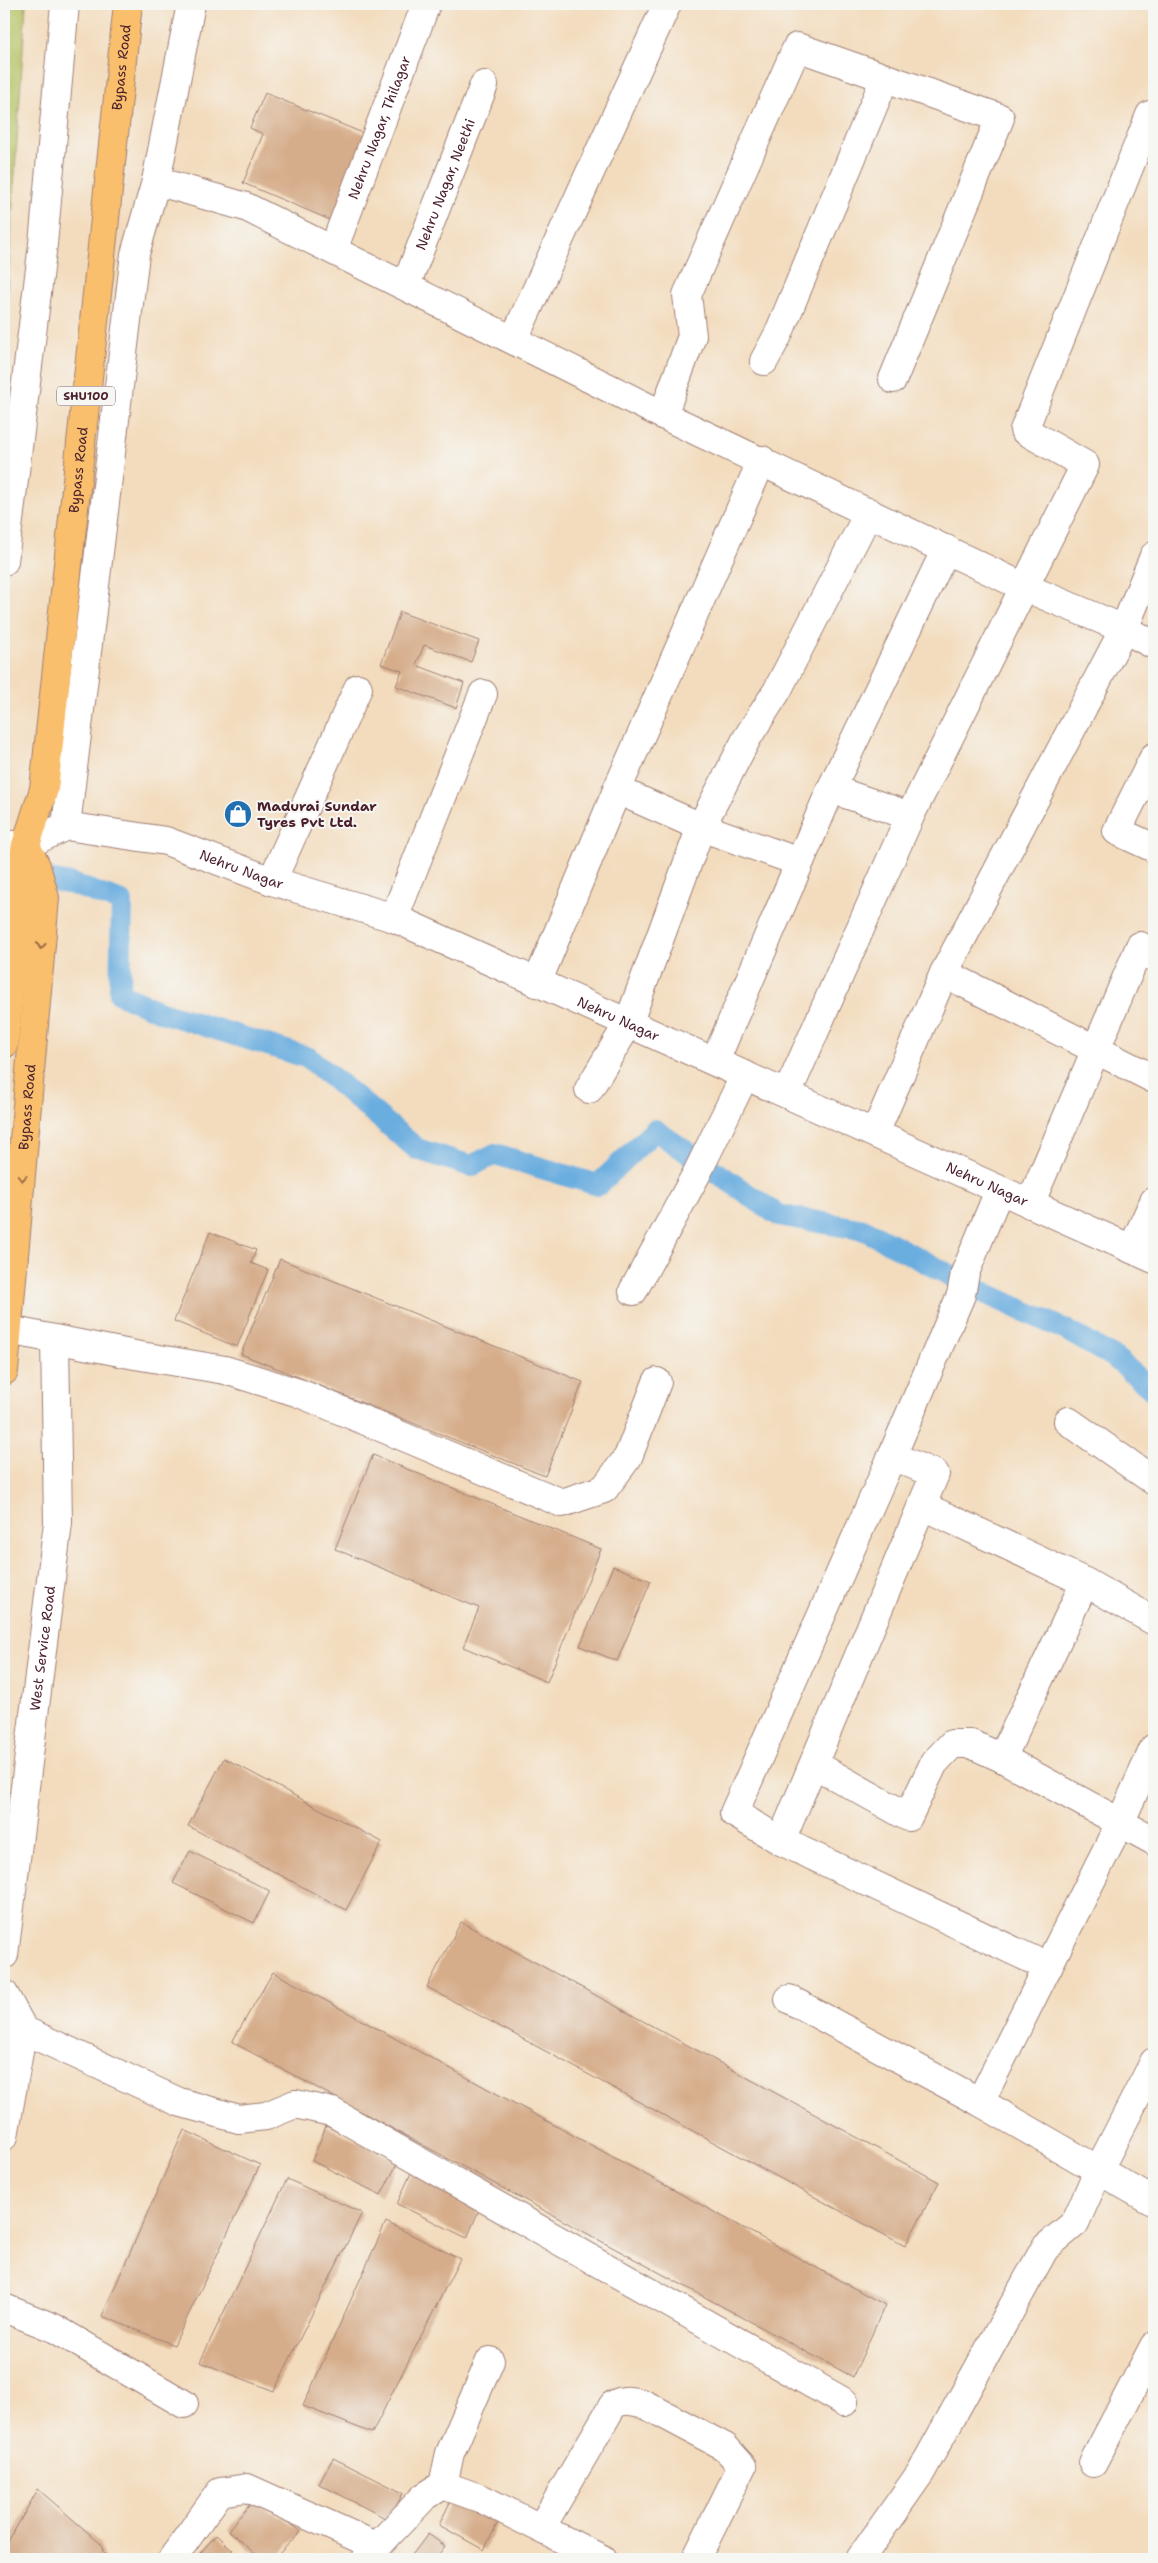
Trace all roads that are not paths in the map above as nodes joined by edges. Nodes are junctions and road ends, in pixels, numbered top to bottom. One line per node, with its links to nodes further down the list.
1 (64, 4): 20 (street)
2 (128, 4): 33 (main road, Bypass Road / SHU100)
3 (191, 4): 9 (street)
4 (426, 4): 10 (street, Nehru Nagar, Thilagar)
5 (666, 4): 12 (street)
6 (884, 78): 13 (street); 14 (street); 15 (street)
7 (484, 85): 11 (street, Nehru Nagar, Neethi)
8 (1146, 114): 21 (street)
9 (156, 181): 10 (street); 30 (street)
10 (334, 250): 11 (street)
11 (406, 285): 12 (street)
12 (514, 338): 15 (street)
13 (764, 361)
14 (893, 378)
15 (663, 415): 16 (street)
16 (762, 460): 17 (street); 28 (street)
17 (869, 512): 18 (street); 31 (street)
18 (946, 549): 21 (street); 27 (street)
19 (1154, 556): 22 (street)
20 (4, 561)
21 (1024, 587): 22 (street); 29 (street)
22 (1124, 629): 23 (street); 38 (street)
23 (1154, 645)
24 (358, 688): 35 (street)
25 (483, 694): 36 (street)
26 (1154, 757): 32 (street)
27 (831, 789): 29 (street); 34 (street)
28 (617, 790): 31 (street); 39 (street)
29 (910, 816): 47 (street)
30 (66, 826): 33 (street); 35 (street, Nehru Nagar)
31 (701, 827): 34 (street); 40 (street)
32 (1154, 848)
33 (21, 862): 41 (main road, Bypass Road / SHU100); 54 (main road, Bypass Road, one-way to 54)
34 (799, 862): 43 (street)
35 (272, 881): 36 (street, Nehru Nagar)
36 (394, 918): 39 (street, Nehru Nagar)
37 (1154, 958): 42 (street)
38 (944, 973): 42 (street); 48 (street)
39 (537, 983): 40 (street, Nehru Nagar)
40 (628, 1024): 43 (street, Nehru Nagar); 46 (street)
41 (4, 1044)
42 (1095, 1049): 45 (street); 51 (street)
43 (715, 1061): 44 (street, Nehru Nagar)
44 (745, 1075): 47 (street, Nehru Nagar); 53 (street)
45 (1154, 1079)
46 (589, 1089)
47 (787, 1094): 48 (street, Nehru Nagar)
48 (875, 1133): 49 (street, Nehru Nagar)
49 (999, 1191): 51 (street, Nehru Nagar); 59 (street)
50 (1154, 1201): 52 (street)
51 (1030, 1204): 52 (street, Nehru Nagar)
52 (1143, 1254)
53 (633, 1291)
54 (9, 1330): 55 (street); 56 (main road, Bypass Road)
55 (55, 1340): 57 (street); 70 (street, West Service Road)
56 (4, 1372)
57 (657, 1382)
58 (1068, 1421): 60 (street)
59 (892, 1456): 61 (street); 68 (street)
60 (1154, 1481)
61 (923, 1506): 62 (street); 66 (street)
62 (1085, 1582): 63 (street); 65 (street)
63 (1154, 1621)
64 (1154, 1748): 67 (street)
65 (1002, 1758): 66 (street); 67 (street)
66 (814, 1764): 68 (street)
67 (1120, 1823): 69 (street); 71 (street)
68 (781, 1841): 71 (street)
69 (1154, 1841)
70 (4, 1955)
71 (1048, 1967): 76 (street)
72 (4, 1994): 74 (street)
73 (789, 1998): 76 (street)
74 (13, 2025): 77 (street); 83 (street)
75 (1154, 2062): 78 (street)
76 (980, 2102): 78 (street)
77 (4, 2136)
78 (1098, 2171): 79 (street); 92 (street)
79 (1154, 2202)
80 (4, 2308): 84 (street)
81 (1152, 2354): 85 (street)
82 (490, 2361): 86 (street)
83 (844, 2402)
84 (184, 2404)
85 (1093, 2463)
86 (443, 2485): 87 (street); 88 (street)
87 (541, 2528): 90 (street); 91 (street)
88 (370, 2553): 89 (street)
89 (172, 2559)
90 (602, 2559)
91 (696, 2559)
92 (860, 2559)

